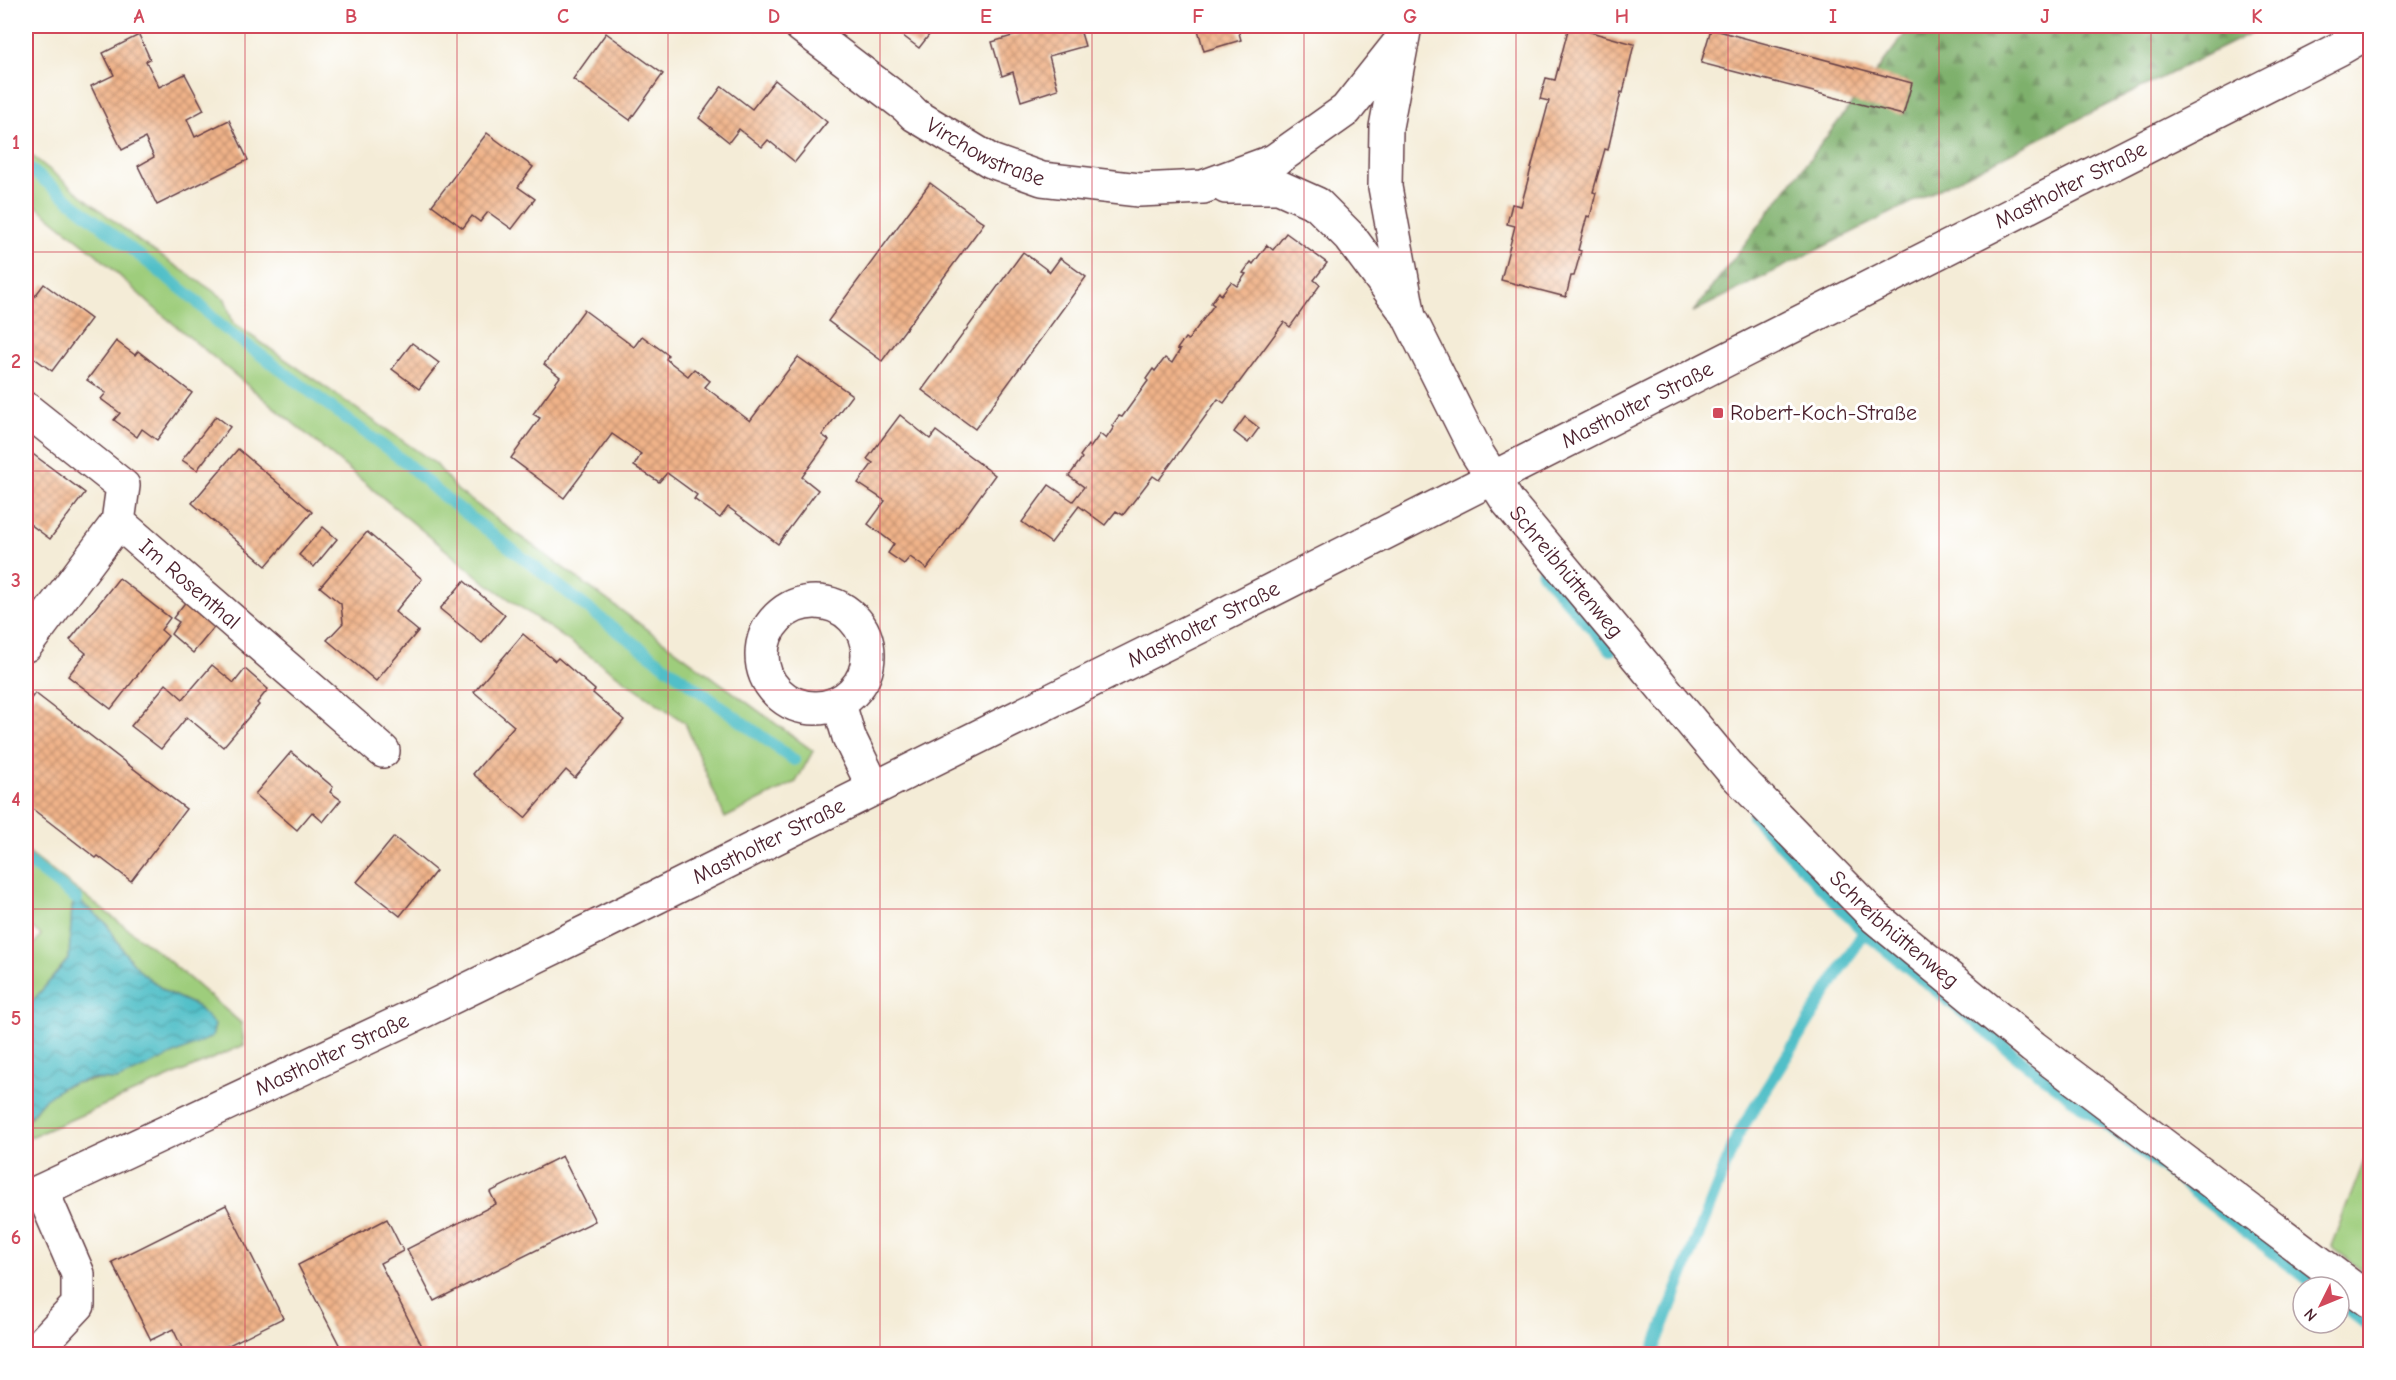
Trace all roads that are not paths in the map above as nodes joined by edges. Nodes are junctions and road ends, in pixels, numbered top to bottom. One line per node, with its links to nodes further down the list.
1 (801, 26): 4 (street, Virchowstraße)
2 (2370, 31): 7 (street, Mastholter Straße)
3 (1403, 32): 4 (street, Virchowstraße); 5 (street)
4 (1203, 187): 5 (street, Virchowstraße)
5 (1409, 316): 7 (street)
6 (26, 409): 8 (street, Im Rosenthal)
7 (1491, 478): 12 (street, Mastholter Straße); 14 (street, Schreibhüttenweg)
8 (118, 522): 9 (street); 11 (street, Im Rosenthal)
9 (26, 645)
10 (839, 704): 12 (street)
11 (383, 751)
12 (874, 788): 13 (street, Mastholter Straße)
13 (34, 1195): 15 (street)
14 (2370, 1301)
15 (32, 1354)

